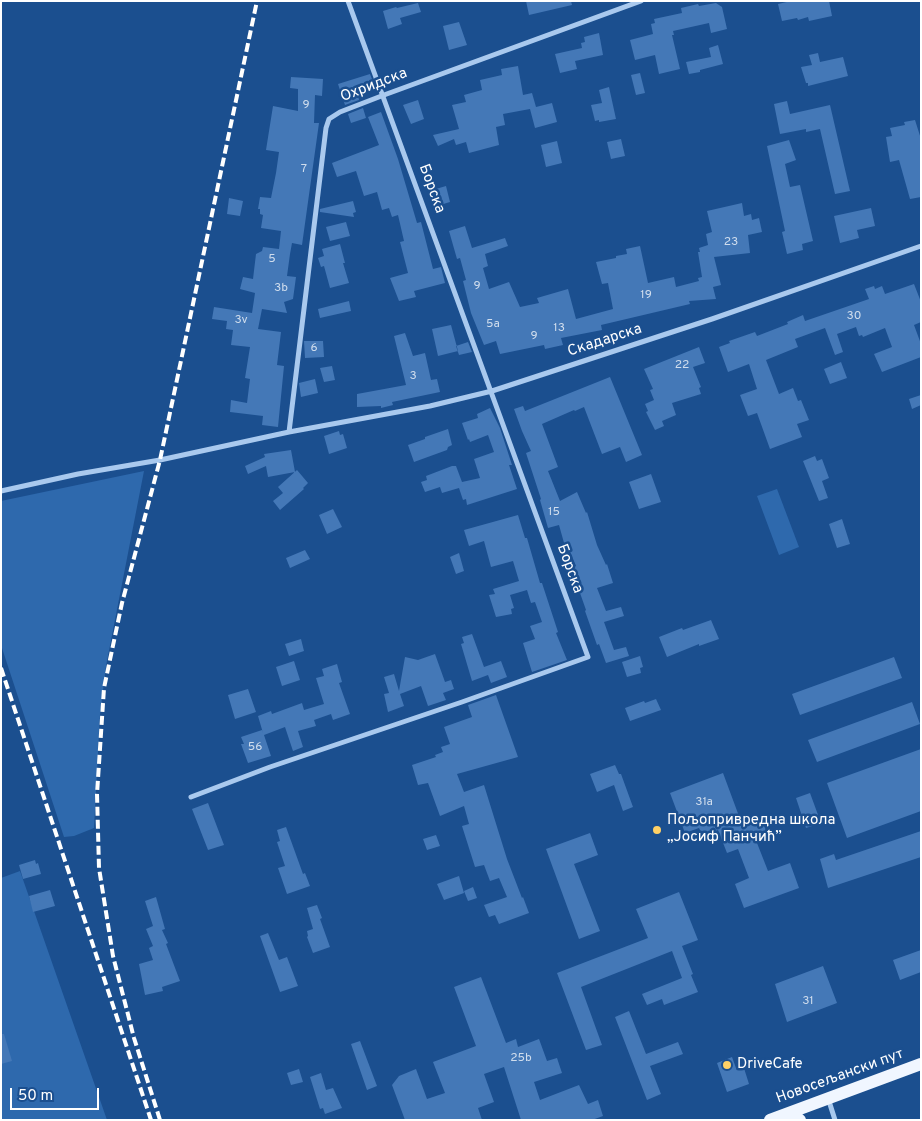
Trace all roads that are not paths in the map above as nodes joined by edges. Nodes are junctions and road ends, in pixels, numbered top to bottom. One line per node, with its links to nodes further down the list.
1 (348, 1): 3 (street, Борска)
2 (641, 1): 3 (street, Охридска)
3 (384, 95): 5 (street, Борска); 6 (street, Охридска)
4 (921, 246): 5 (street, Скадарска)
5 (492, 391): 6 (street, Скадарска); 8 (street, Борска)
6 (289, 432): 7 (street, Скадарска)
7 (1, 492)
8 (192, 797)
9 (921, 1064): 10 (main road, Новосељански пут)
10 (828, 1098): 11 (main road, Новосељански пут); 13 (street)
11 (773, 1118): 12 (main road)
12 (800, 1120)
13 (835, 1120)

